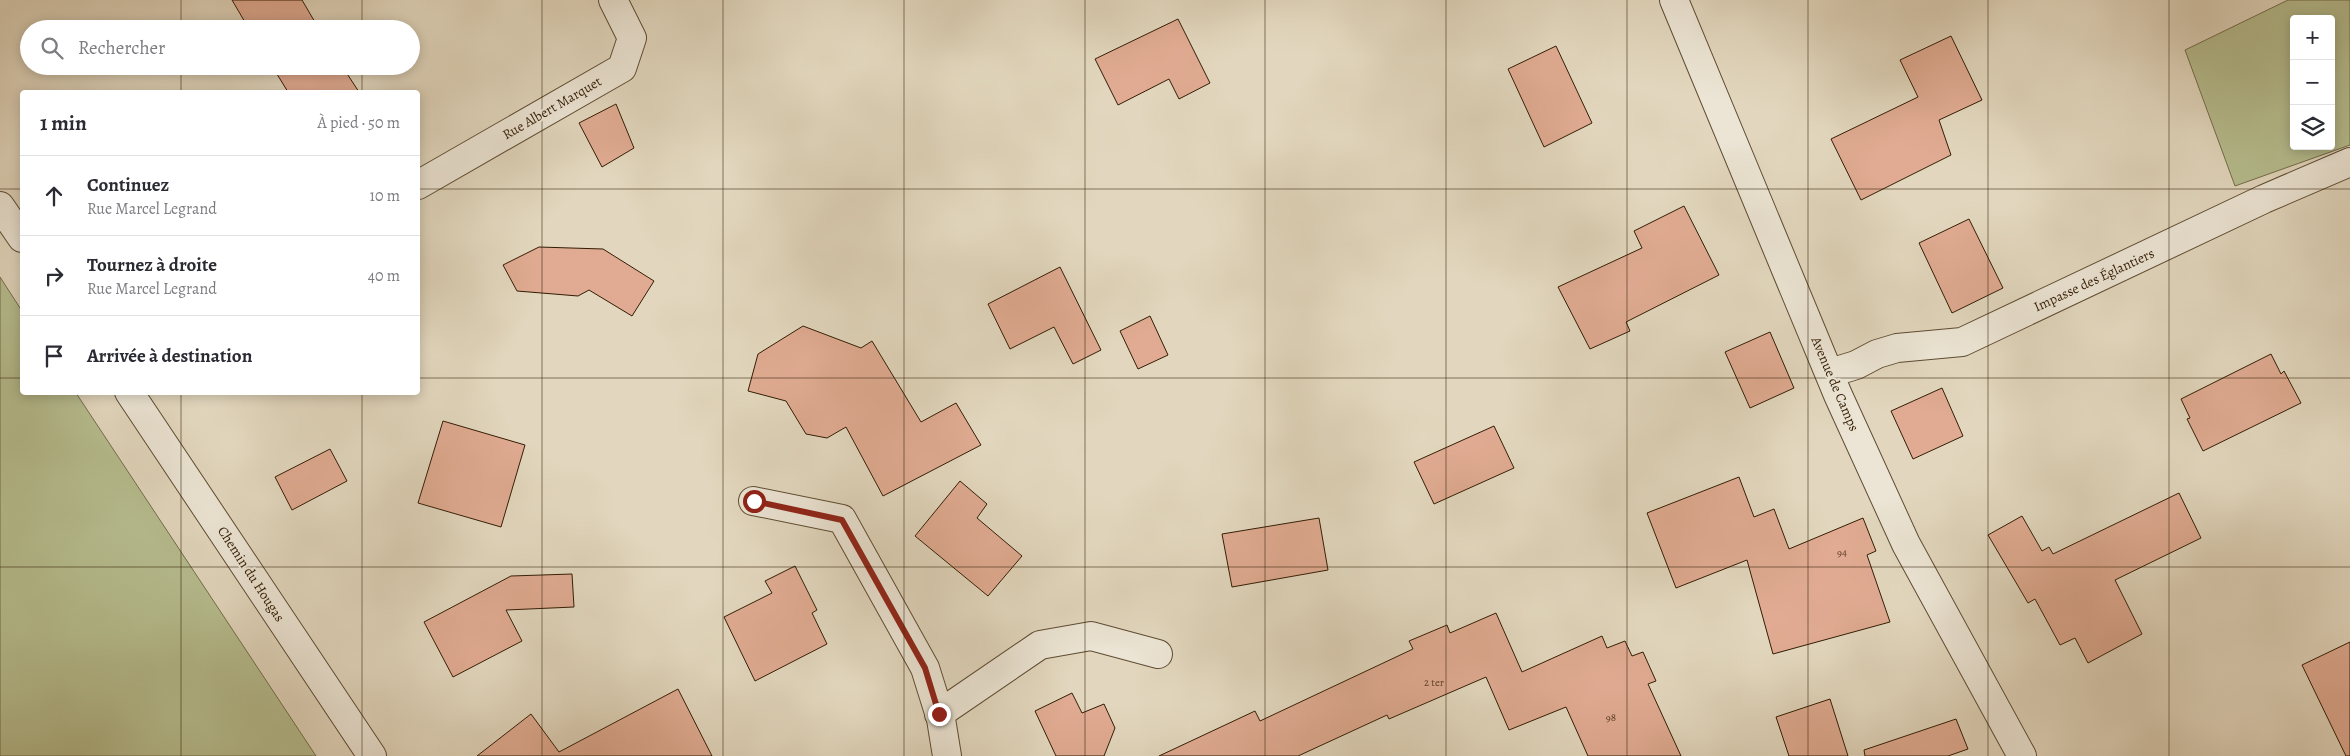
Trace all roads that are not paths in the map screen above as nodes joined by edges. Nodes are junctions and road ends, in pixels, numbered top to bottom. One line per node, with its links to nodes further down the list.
1 (614, 0): 4 (street, Rue Albert Marquet)
2 (1674, 0): 7 (street, Avenue de Camps)
3 (2350, 162): 7 (street, Impasse des Églantiers)
4 (420, 184)
5 (0, 206): 6 (street)
6 (20, 235)
7 (1830, 373): 14 (street, Avenue de Camps)
8 (131, 395): 12 (street, Chemin du Hougas)
9 (754, 501): 11 (street)
10 (1158, 654): 11 (street)
11 (939, 714): 13 (street)
12 (372, 756)
13 (947, 756)
14 (2022, 756)

